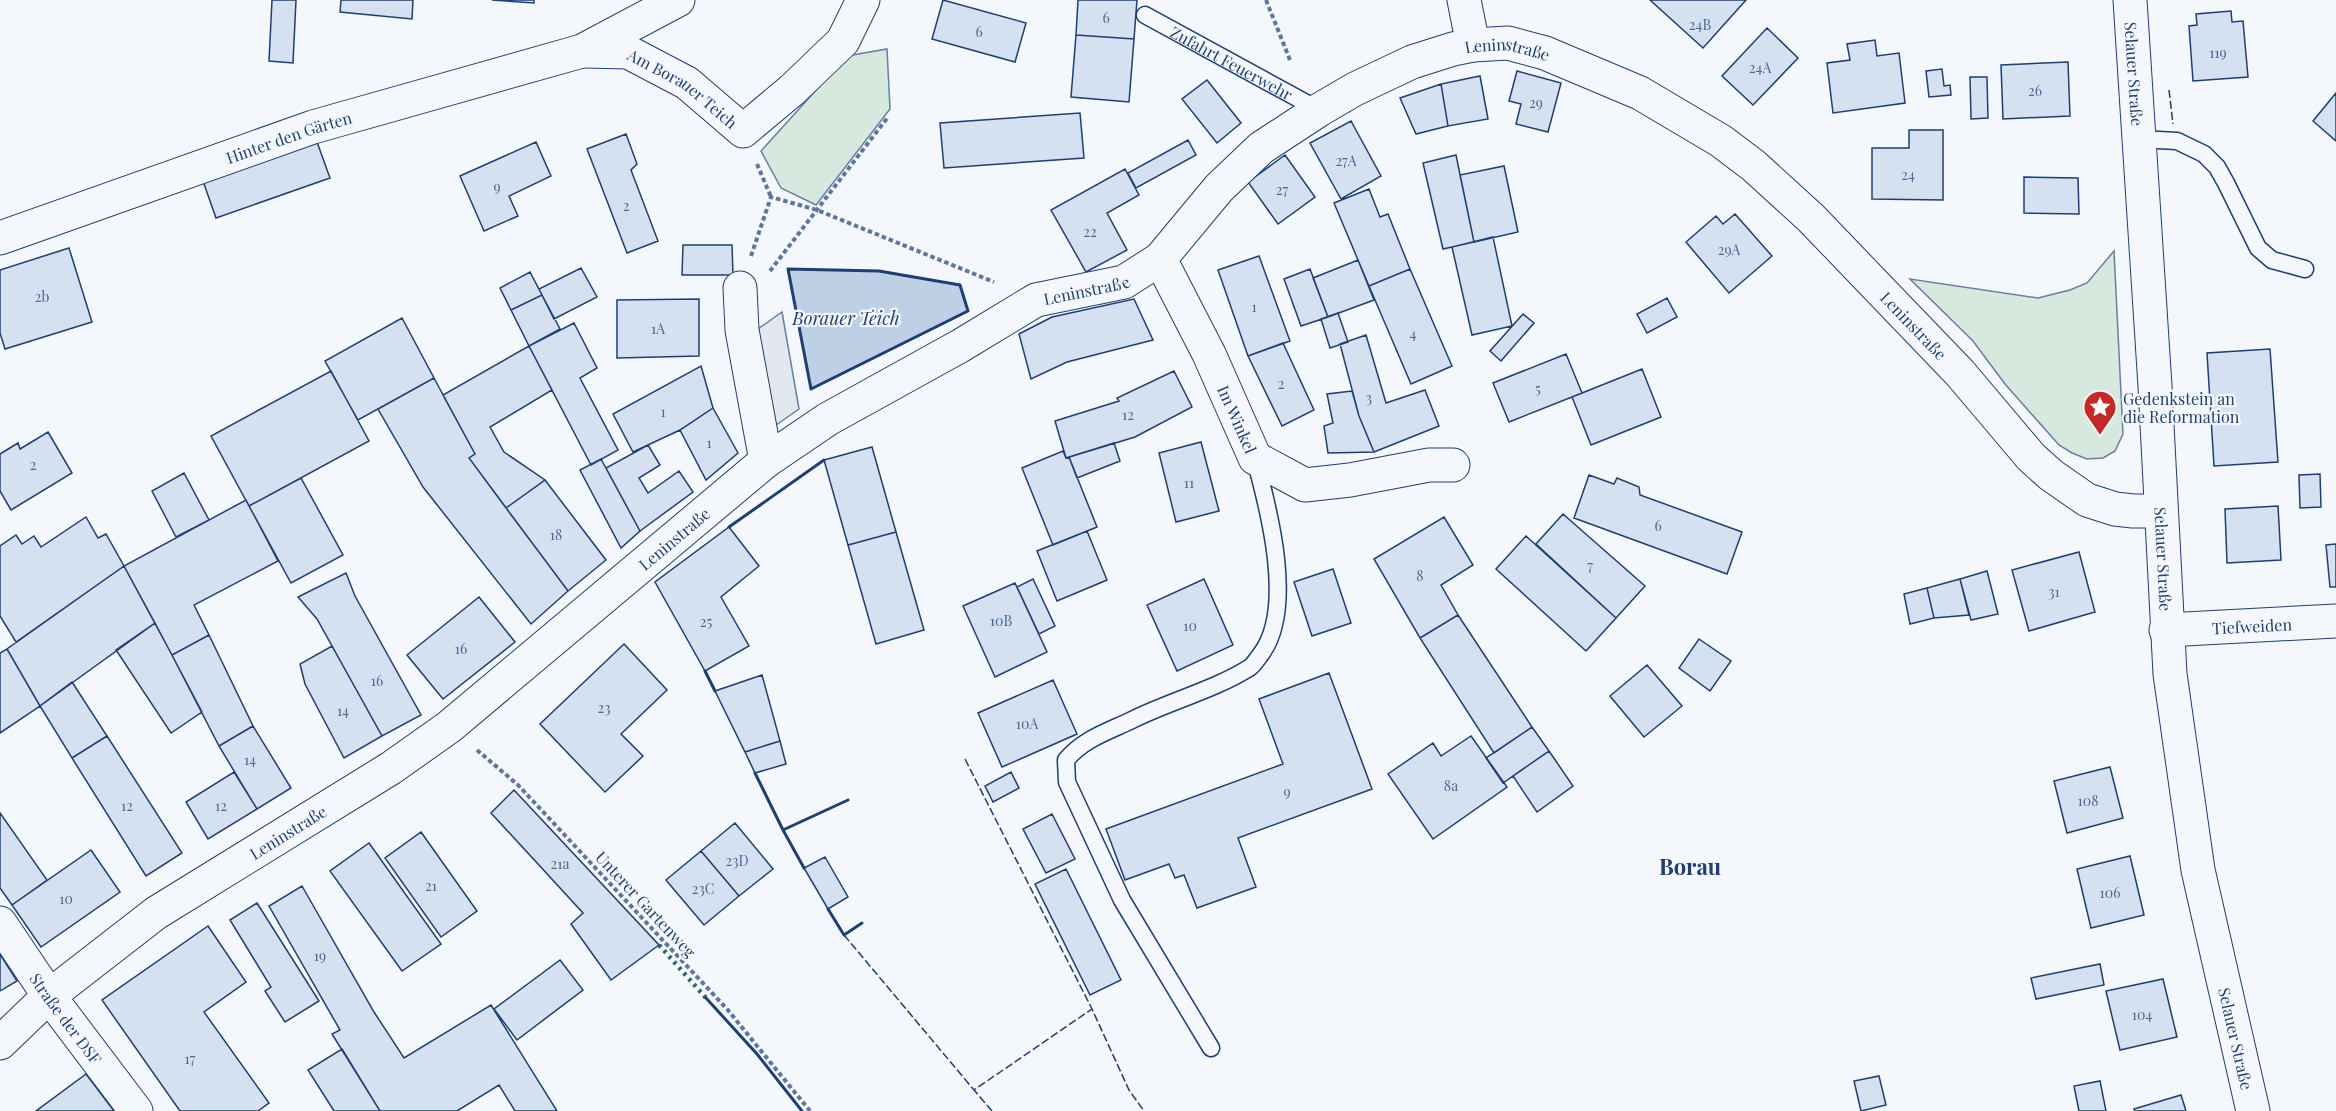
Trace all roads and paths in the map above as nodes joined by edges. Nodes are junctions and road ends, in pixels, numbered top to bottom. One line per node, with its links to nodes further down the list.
1 (678, 0): 8 (street, Am Borauer Teich)
2 (863, 0): 8 (street, Am Borauer Teich)
3 (1266, 0): 9 (path)
4 (1464, 0): 7 (street)
5 (2130, 0): 12 (street, Selauer Straße)
6 (1145, 15): 10 (lane, Zufahrt Feuerwehr)
7 (1473, 45): 10 (street, Leninstraße); 22 (street, Leninstraße)
8 (582, 51): 14 (street, Hinter den Gärten)
9 (1291, 63)
10 (1319, 110): 15 (street, Leninstraße)
11 (888, 117): 13 (path)
12 (2139, 140): 16 (lane); 22 (street, Selauer Straße)
13 (817, 210): 17 (path); 17 (path); 18 (path)
14 (0, 238)
15 (1160, 260): 18 (street, Leninstraße); 19 (street, Im Winkel)
16 (2305, 269)
17 (741, 297): 20 (street)
18 (1036, 300): 20 (street, Leninstraße)
19 (1255, 458): 21 (street, Im Winkel); 29 (lane)
20 (766, 461): 25 (street, Leninstraße)
21 (1453, 465)
22 (2161, 511): 24 (street, Selauer Straße)
23 (2336, 621): 24 (street, Tiefweiden)
24 (2166, 630): 32 (street, Selauer Straße)
25 (449, 727): 27 (street, Leninstraße); 31 (path, Unterer Gartenweg)
26 (0, 923): 27 (street, Straße der DSF)
27 (49, 996): 28 (street, Leninstraße); 30 (street, Straße der DSF)
28 (0, 1043)
29 (1211, 1048)
30 (135, 1111)
31 (810, 1111)
32 (2253, 1111)

